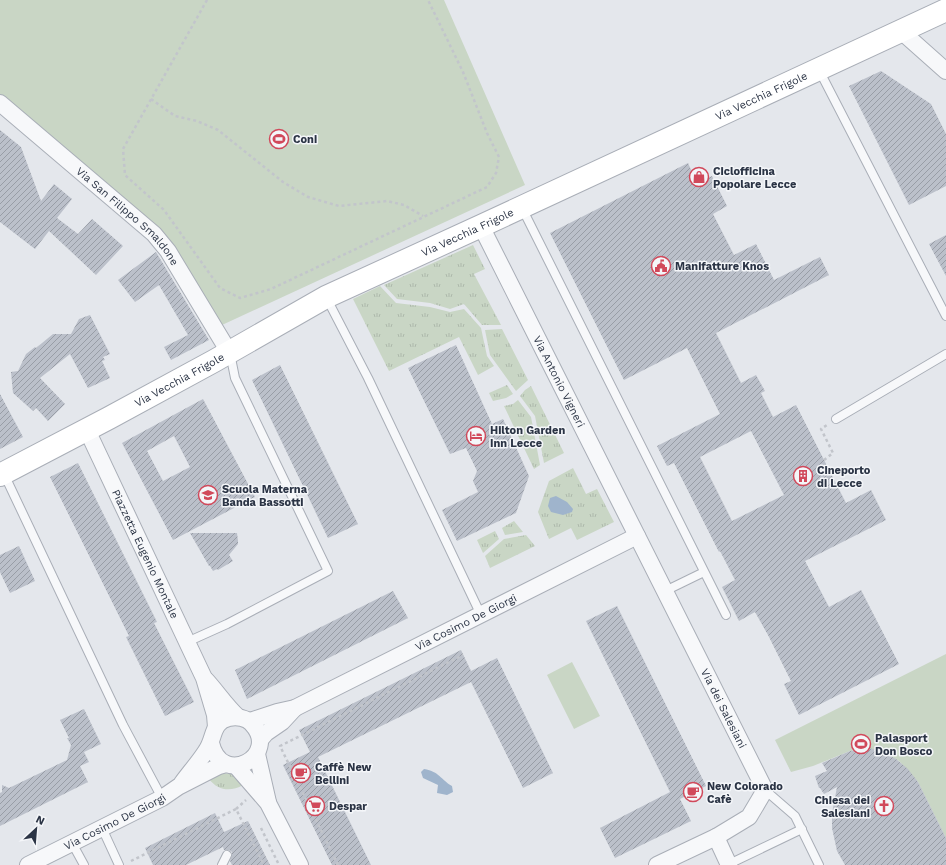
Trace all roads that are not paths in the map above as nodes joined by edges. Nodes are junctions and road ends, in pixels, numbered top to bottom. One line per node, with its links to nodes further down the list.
1 (946, 10): 2 (street, Via Vecchia Frigole)
2 (900, 31): 3 (street, Via Vecchia Frigole); 4 (street)
3 (818, 70): 6 (street, Via Vecchia Frigole); 9 (lane)
4 (946, 71)
5 (0, 103): 10 (street, Via San Filippo Smaldone)
6 (522, 207): 7 (street, Via Vecchia Frigole); 16 (lane)
7 (481, 226): 8 (street, Via Vecchia Frigole); 15 (street, Via Antonio Vigneri)
8 (326, 296): 10 (street, Via Vecchia Frigole); 18 (lane)
9 (946, 316)
10 (229, 352): 13 (street, Via Vecchia Frigole); 20 (lane)
11 (946, 354): 12 (lane)
12 (836, 419)
13 (87, 430): 14 (street, Via Vecchia Frigole); 20 (street, Piazzetta Eugenio Montale)
14 (2, 474): 30 (lane)
15 (636, 536): 17 (street, Via dei Salesiani); 18 (street, Via Cosimo De Giorgi)
16 (704, 572): 17 (lane); 19 (lane)
17 (664, 591): 29 (street, Via dei Salesiani)
18 (481, 614): 22 (street, Via Cosimo De Giorgi)
19 (726, 615)
20 (187, 642): 21 (street, Piazzetta Eugenio Montale)
21 (204, 678): 23 (street, Piazzetta Eugenio Montale); 24 (street, Piazzetta Eugenio Montale)
22 (295, 708): 23 (street, Via Cosimo De Giorgi); 26 (street, Via Cosimo De Giorgi)
23 (244, 719): 24 (street, Via Cosimo De Giorgi); 26 (street)
24 (216, 727): 25 (street, Via Cosimo De Giorgi)
25 (211, 743): 27 (street); 28 (street, Via Cosimo De Giorgi)
26 (258, 747): 27 (street, Via Cosimo De Giorgi); 31 (street)
27 (231, 765): 28 (street, Via Cosimo De Giorgi); 31 (street)
28 (178, 787): 30 (street, Via Cosimo De Giorgi)
29 (765, 790): 33 (lane); 34 (street)
30 (162, 798): 32 (street, Via Cosimo De Giorgi)
31 (268, 803): 42 (street)
32 (102, 828): 35 (street, Via Cosimo De Giorgi); 40 (lane)
33 (802, 829): 37 (lane); 44 (lane)
34 (716, 837): 37 (street); 43 (street)
35 (72, 843): 38 (street, Via Cosimo De Giorgi); 39 (lane)
36 (227, 855): 41 (lane)
37 (729, 864)
38 (28, 865)
39 (84, 865)
40 (119, 865)
41 (222, 865)
42 (300, 865)
43 (657, 865)
44 (819, 865)

